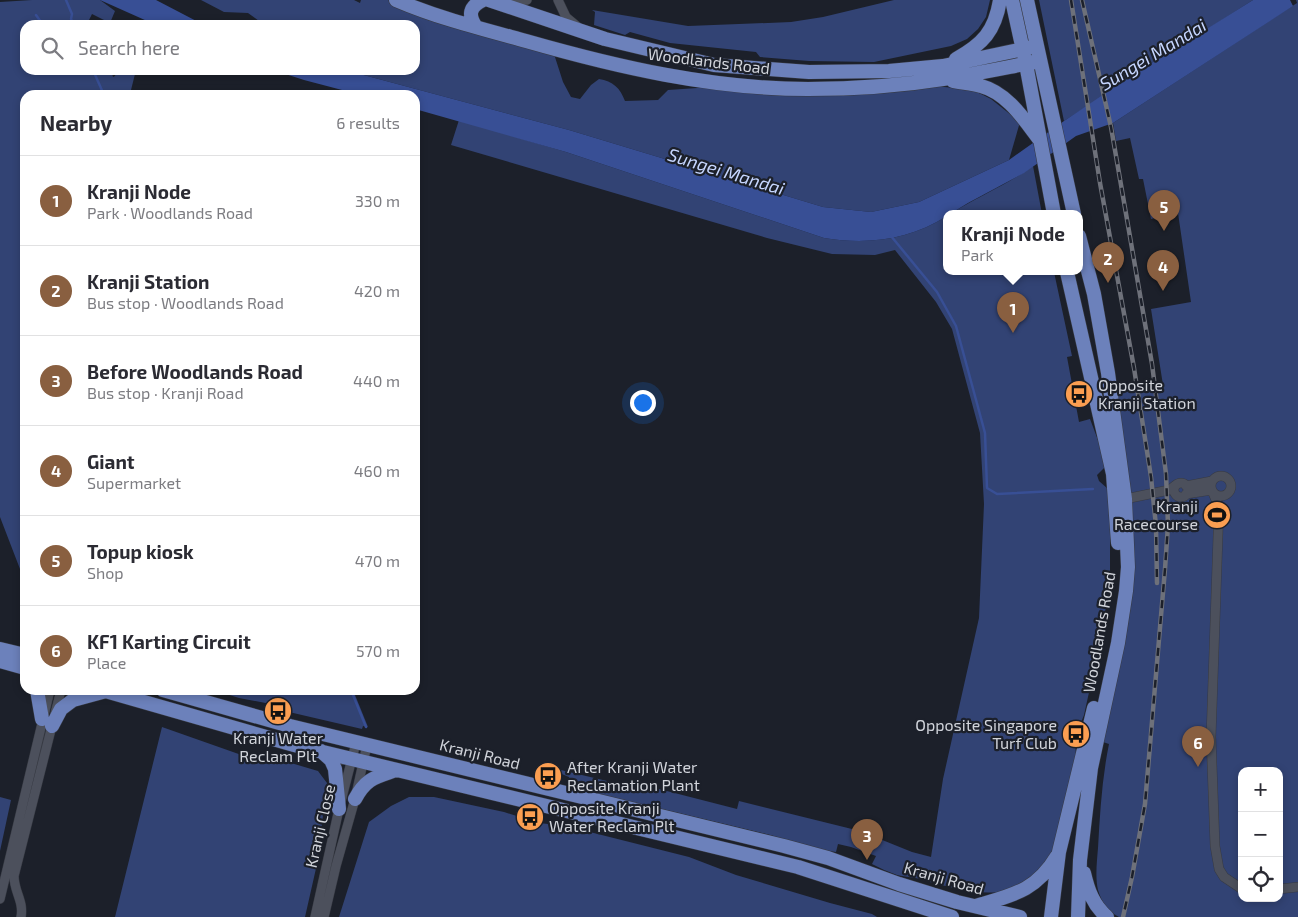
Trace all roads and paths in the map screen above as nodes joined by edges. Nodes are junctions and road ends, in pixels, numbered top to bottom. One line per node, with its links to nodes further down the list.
1 (396, 0): 9 (main road, Woodlands Road)
2 (482, 0): 9 (main road)
3 (527, 0): 8 (street)
4 (558, 0): 10 (street)
5 (1000, 0): 14 (main road)
6 (1012, 0): 12 (main road)
7 (1027, 0): 11 (main road)
8 (495, 2): 10 (main road, Woodlands Road)
9 (476, 27): 14 (main road, Woodlands Road)
10 (584, 32): 14 (main road, Woodlands Road)
11 (1037, 46): 12 (main road, Woodlands Road); 13 (main road)
12 (1023, 49): 13 (main road); 14 (main road, Woodlands Road)
13 (1033, 63): 14 (main road, Woodlands Road); 15 (main road); 16 (main road)
14 (942, 73): 15 (main road)
15 (1041, 141): 17 (main road)
16 (1069, 193): 18 (main road); 19 (main road)
17 (1053, 210)
18 (1053, 210)
19 (1073, 210)
20 (1083, 251): 26 (main road, Woodlands Road)
21 (1068, 275): 47 (main road, Woodlands Road)
22 (1183, 488): 23 (street); 24 (street); 24 (street)
23 (1212, 488): 25 (street); 25 (street); 27 (street)
24 (1172, 492): 26 (street)
25 (1226, 495): 27 (street)
26 (1126, 499): 48 (main road, Woodlands Road)
27 (1219, 507): 49 (street)
28 (0, 649): 29 (main road)
29 (20, 654)
30 (5, 662): 31 (main road); 32 (main road)
31 (20, 666)
32 (20, 672)
33 (39, 695): 40 (main road)
34 (50, 695): 40 (street)
35 (59, 695): 40 (street)
36 (90, 695): 40 (main road)
37 (118, 695): 39 (main road, Kranji Road)
38 (184, 695): 39 (main road); 41 (main road, Kranji Road)
39 (183, 713): 42 (main road, Kranji Road)
40 (47, 722): 52 (street); 55 (street)
41 (362, 744): 43 (street, Kranji Close); 54 (main road, Kranji Road)
42 (321, 751): 43 (main road, Kranji Road); 46 (main road)
43 (357, 760): 44 (main road, Kranji Road); 45 (street, Kranji Close); 46 (street, Kranji Close)
44 (396, 770): 45 (main road); 53 (main road, Kranji Road)
45 (355, 799): 57 (street, Kranji Close)
46 (339, 809): 56 (street, Kranji Close)
47 (1059, 852): 54 (main road); 61 (main road, Woodlands Road)
48 (1080, 860): 62 (main road, Woodlands Road); 63 (main road)
49 (1238, 886)
50 (1298, 887): 51 (street)
51 (1283, 889)
52 (0, 899)
53 (915, 906): 58 (main road); 59 (main road, Kranji Road)
54 (975, 906): 60 (main road, Kranji Road)
55 (21, 917)
56 (315, 917)
57 (324, 917)
58 (934, 917)
59 (952, 917)
60 (1020, 917)
61 (1051, 917)
62 (1078, 917)
63 (1107, 917)

